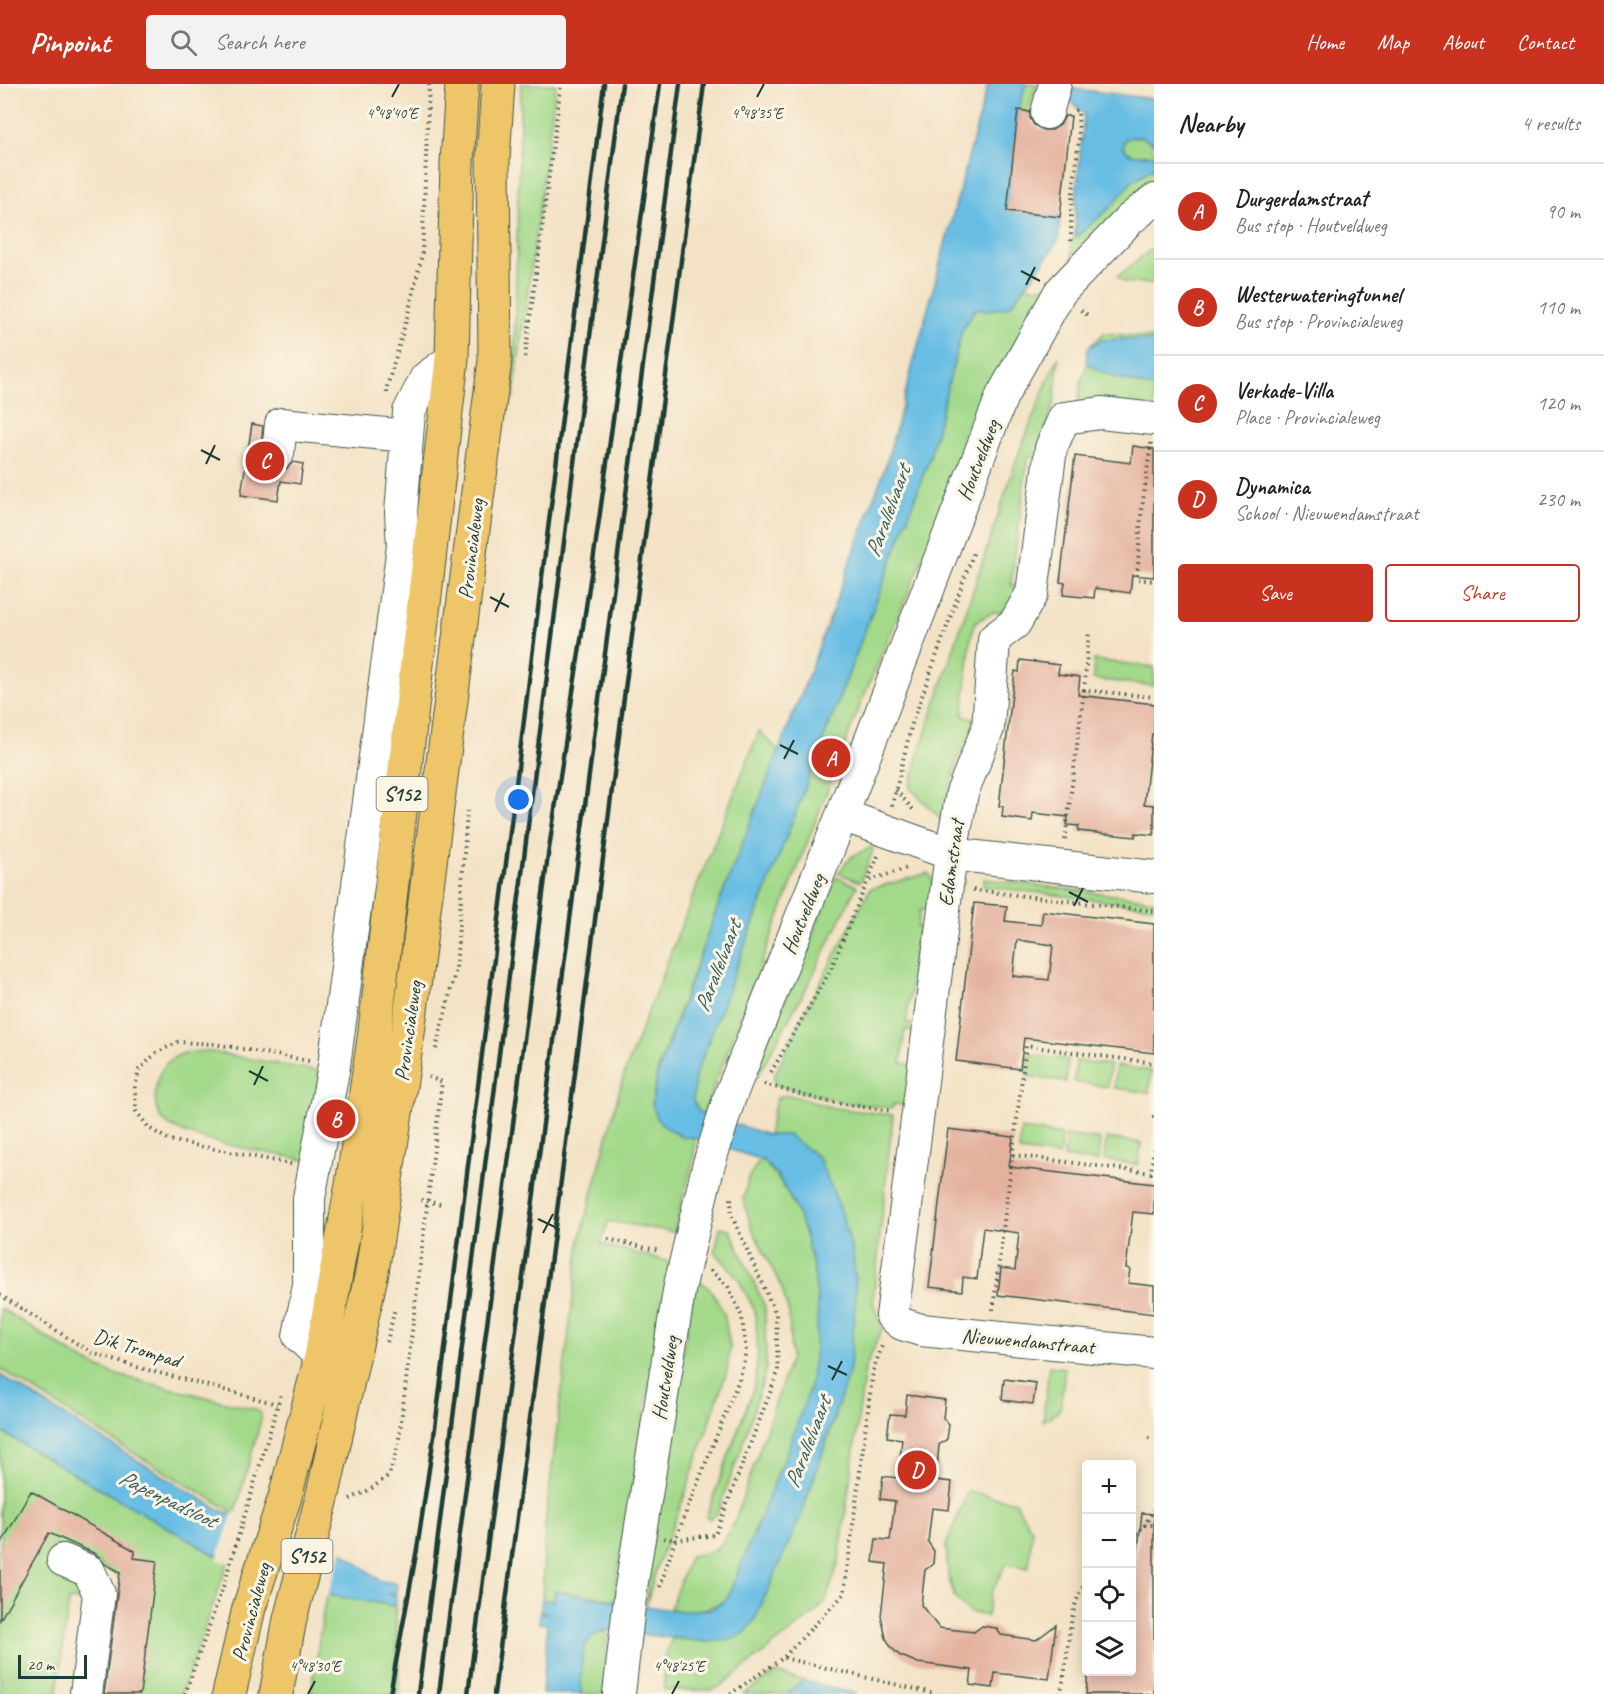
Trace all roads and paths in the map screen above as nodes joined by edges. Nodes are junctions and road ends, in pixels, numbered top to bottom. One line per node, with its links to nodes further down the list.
1 (429, 84): 12 (path)
2 (462, 84): 9 (main road, Provincialeweg / S152)
3 (498, 84): 10 (main road, Provincialeweg / S152)
4 (1052, 97): 6 (path)
5 (1154, 200): 19 (street, Houtveldweg)
6 (1066, 248)
7 (1078, 307): 8 (path)
8 (1090, 317)
9 (452, 359): 10 (main road); 12 (street); 47 (main road, Provincialeweg / S152)
10 (495, 360): 50 (main road, Provincialeweg / S152)
11 (1154, 419): 15 (path); 21 (street, Edamstraat)
12 (398, 435): 13 (street); 27 (street)
13 (278, 453)
14 (975, 549): 20 (path)
15 (1154, 581)
16 (1089, 632): 17 (path)
17 (1084, 690): 18 (path); 22 (path)
18 (1154, 697)
19 (842, 815): 20 (street); 57 (street, Houtveldweg)
20 (886, 831): 21 (street); 29 (path)
21 (951, 854): 22 (street); 24 (street, Edamstraat)
22 (1064, 866): 23 (street)
23 (1154, 877)
24 (947, 887): 25 (path); 31 (street, Edamstraat)
25 (1154, 911)
26 (1154, 1063): 33 (path)
27 (334, 1066): 34 (path); 47 (street)
28 (428, 1077): 38 (path)
29 (764, 1084): 30 (path); 31 (path)
30 (760, 1093)
31 (918, 1114): 44 (street, Edamstraat)
32 (1154, 1148): 35 (path)
33 (1012, 1155): 35 (path); 45 (path)
34 (298, 1165)
35 (1152, 1174)
36 (731, 1192): 55 (path)
37 (421, 1200): 38 (path)
38 (428, 1202): 39 (path); 50 (path)
39 (440, 1204)
40 (608, 1239): 41 (path)
41 (662, 1251)
42 (702, 1263): 55 (path)
43 (0, 1295): 49 (path, Dik Trompad)
44 (897, 1320): 45 (street, Nieuwendamstraat); 59 (path)
45 (990, 1338): 46 (street, Nieuwendamstraat)
46 (1154, 1353)
47 (321, 1357): 62 (main road, Provincialeweg / S152)
48 (283, 1384): 49 (path, Provincialeweg)
49 (278, 1404): 61 (path, Provincialeweg)
50 (335, 1497): 63 (main road, Provincialeweg / S152)
51 (1154, 1509): 52 (path)
52 (1145, 1525): 53 (path); 54 (path)
53 (1154, 1525)
54 (1136, 1533)
55 (675, 1540): 57 (path)
56 (63, 1560): 60 (street)
57 (646, 1588): 64 (street, Houtveldweg)
58 (1082, 1591): 67 (path)
59 (783, 1658): 65 (path); 66 (path)
60 (86, 1694)
61 (185, 1694)
62 (230, 1694)
63 (276, 1694)
64 (619, 1694)
65 (730, 1694)
66 (936, 1694)
67 (1060, 1694)

